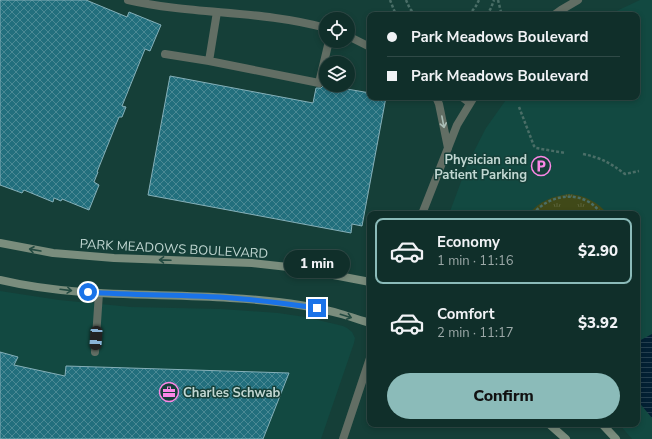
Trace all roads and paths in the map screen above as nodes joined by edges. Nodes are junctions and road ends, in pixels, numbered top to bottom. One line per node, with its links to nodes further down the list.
1 (128, 0): 8 (street)
2 (390, 0): 9 (path)
3 (406, 0): 10 (path)
4 (479, 0): 11 (path)
5 (494, 0): 12 (path)
6 (498, 0): 13 (path)
7 (578, 0): 14 (street)
8 (217, 12): 15 (street); 20 (street)
9 (395, 12)
10 (413, 12)
11 (471, 12)
12 (489, 12)
13 (501, 12)
14 (558, 12)
15 (319, 26)
16 (355, 40): 17 (street)
17 (367, 46)
18 (327, 48): 20 (street)
19 (165, 54): 20 (street)
20 (209, 61)
21 (437, 100): 24 (street, one-way to 24)
22 (472, 100): 24 (street)
23 (519, 107): 25 (path)
24 (448, 148): 28 (street)
25 (565, 153)
26 (583, 154): 27 (path)
27 (639, 171)
28 (423, 211)
29 (536, 211): 30 (path)
30 (600, 211)
31 (0, 244): 33 (main road, PARK MEADOWS BOULEVARD, one-way to 31)
32 (0, 280): 34 (main road, one-way to 34)
33 (367, 281)
34 (99, 293): 35 (main road, one-way to 35); 36 (street)
35 (367, 322)
36 (95, 352)
37 (367, 367): 40 (street)
38 (552, 427): 41 (main road)
39 (605, 427): 42 (main road)
40 (343, 439)
41 (566, 439)
42 (616, 439)

